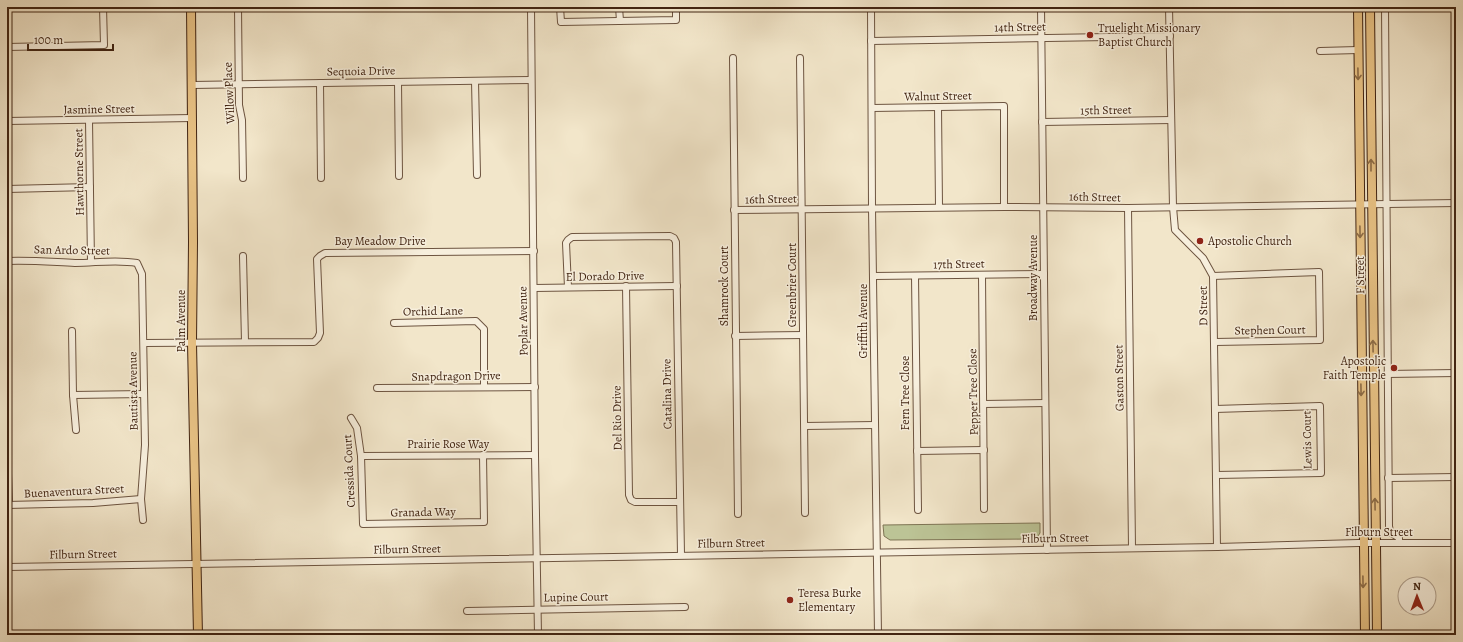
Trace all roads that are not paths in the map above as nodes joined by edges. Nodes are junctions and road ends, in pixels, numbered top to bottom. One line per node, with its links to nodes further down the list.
1 (103, 7): 19 (street)
2 (191, 7): 28 (main road, Palm Avenue)
3 (238, 7): 4 (street); 29 (street, Willow Place)
4 (283, 7)
5 (531, 7): 24 (street, Poplar Avenue)
6 (560, 7): 15 (street)
7 (619, 7): 15 (street)
8 (676, 7): 15 (street)
9 (871, 7): 18 (street, Griffith Avenue)
10 (1041, 7): 17 (street, Broadway Avenue)
11 (1169, 7): 16 (street, D Street)
12 (1358, 7): 20 (main road, F Street)
13 (1370, 7): 45 (main road, F Street, one-way to 13)
14 (1385, 7): 46 (street)
15 (620, 21)
16 (1170, 36): 17 (street, 14th Street); 34 (street, D Street)
17 (1042, 38): 18 (street, 14th Street); 36 (street, Broadway Avenue)
18 (872, 40): 31 (street, Griffith Avenue)
19 (7, 47)
20 (1358, 50): 21 (street); 44 (main road, F Street, one-way to 44)
21 (1320, 51)
22 (733, 58): 54 (street, Shamrock Court)
23 (800, 58): 53 (street, Greenbrier Court)
24 (531, 80): 25 (street, Sequoia Drive); 55 (street, Poplar Avenue)
25 (475, 81): 26 (street, Sequoia Drive); 37 (street)
26 (398, 82): 27 (street, Sequoia Drive); 38 (street)
27 (320, 83): 29 (street, Sequoia Drive); 40 (street)
28 (192, 85): 29 (street, Sequoia Drive); 32 (main road, Palm Avenue)
29 (239, 85): 39 (street, Willow Place)
30 (938, 107): 31 (street, Walnut Street); 47 (street); 48 (street, Walnut Street)
31 (872, 108): 51 (street, Griffith Avenue)
32 (192, 118): 33 (street, Jasmine Street); 76 (main road, Palm Avenue)
33 (89, 120): 35 (street, Jasmine Street); 41 (street, Hawthorne Street)
34 (1170, 120): 36 (street, 15th Street); 50 (street, D Street)
35 (7, 121)
36 (1042, 122): 49 (street, Broadway Avenue)
37 (477, 175)
38 (399, 176)
39 (243, 178)
40 (321, 178)
41 (90, 187): 42 (street); 58 (street, Hawthorne Street)
42 (7, 188)
43 (1456, 203): 46 (street, 16th Street)
44 (1360, 204): 45 (street, 16th Street); 50 (street, 16th Street); 109 (main road, F Street, one-way to 109)
45 (1372, 204): 46 (street, 16th Street); 110 (main road, F Street, one-way to 45)
46 (1386, 204): 78 (street)
47 (939, 207): 48 (street, 16th Street); 51 (street, 16th Street)
48 (1004, 207): 49 (street, 16th Street)
49 (1043, 207): 52 (street, 16th Street); 60 (street, Broadway Avenue)
50 (1172, 207): 52 (street, 16th Street); 64 (street, D Street)
51 (872, 208): 53 (street, 16th Street); 62 (street, Griffith Avenue)
52 (1128, 208): 114 (street, Gaston Street)
53 (803, 209): 54 (street, 16th Street); 71 (street, Greenbrier Court)
54 (734, 210): 72 (street, Shamrock Court)
55 (534, 251): 68 (street, Poplar Avenue); 73 (street, Bay Meadow Drive)
56 (243, 256): 73 (street)
57 (7, 261): 58 (street, San Ardo Street)
58 (91, 262): 59 (street, San Ardo Street)
59 (136, 263): 75 (street, Bautista Avenue)
60 (1044, 274): 61 (street, 17th Street); 84 (street, Broadway Avenue)
61 (982, 275): 63 (street, 17th Street); 85 (street, Pepper Tree Close)
62 (874, 276): 63 (street, 17th Street); 88 (street, Griffith Avenue)
63 (915, 276): 93 (street, Fern Tree Close)
64 (1213, 276): 74 (street, D Street); 74 (street, Stephen Court)
65 (626, 286): 66 (street, El Dorado Drive); 67 (street, El Dorado Drive); 101 (street, Del Rio Drive)
66 (676, 286): 67 (street, Catalina Drive); 101 (street, Catalina Drive)
67 (568, 287): 68 (street, El Dorado Drive)
68 (534, 288): 80 (street, Poplar Avenue)
69 (394, 323): 79 (street, Orchid Lane)
70 (72, 331): 83 (street)
71 (804, 335): 72 (street); 89 (street, Greenbrier Court)
72 (735, 336): 106 (street, Shamrock Court)
73 (245, 342): 76 (street, Bay Meadow Drive)
74 (1215, 342): 86 (street, D Street)
75 (144, 343): 76 (street, Bay Meadow Drive); 82 (street, Bautista Avenue)
76 (192, 343): 119 (main road, Palm Avenue)
77 (1456, 373): 78 (street)
78 (1387, 374): 99 (street)
79 (484, 386): 80 (street, Snapdragon Drive); 81 (street, Snapdragon Drive)
80 (535, 386): 95 (street, Poplar Avenue)
81 (377, 388)
82 (144, 394): 83 (street); 100 (street, Bautista Avenue)
83 (72, 395): 90 (street)
84 (1045, 403): 85 (street); 115 (street, Broadway Avenue)
85 (984, 404): 92 (street, Pepper Tree Close)
86 (1215, 408): 97 (street, D Street); 97 (street, Lewis Court)
87 (352, 418): 96 (street, Cressida Court)
88 (875, 425): 89 (street); 116 (street, Griffith Avenue)
89 (804, 426): 105 (street, Greenbrier Court)
90 (76, 430)
91 (7, 443): 102 (street)
92 (984, 450): 93 (street); 103 (street, Pepper Tree Close)
93 (917, 451): 104 (street, Fern Tree Close)
94 (483, 455): 95 (street, Prairie Rose Way); 96 (street, Prairie Rose Way); 108 (street, Granada Way)
95 (535, 455): 118 (street, Poplar Avenue)
96 (361, 456): 108 (street, Cressida Court)
97 (1216, 475): 113 (street, D Street)
98 (1456, 477): 99 (street)
99 (1388, 478): 111 (street)
100 (142, 499): 102 (street, Buenaventura Street); 107 (street, Bautista Avenue)
101 (680, 502): 117 (street, Catalina Drive)
102 (8, 505)
103 (984, 509)
104 (918, 510)
105 (805, 513)
106 (738, 514)
107 (143, 520)
108 (363, 524)
109 (1363, 543): 110 (street, Filburn Street); 113 (street, Filburn Street); 127 (main road, F Street, one-way to 127)
110 (1375, 543): 111 (street, Filburn Street); 128 (main road, F Street)
111 (1399, 543): 112 (street, Filburn Street)
112 (1456, 543)
113 (1217, 547): 114 (street, Filburn Street)
114 (1132, 548): 115 (street, Filburn Street)
115 (1047, 550): 116 (street, Filburn Street)
116 (877, 552): 117 (street, Filburn Street); 126 (street, Griffith Avenue)
117 (680, 555): 118 (street, Filburn Street)
118 (537, 558): 119 (street, Filburn Street); 122 (street, Poplar Avenue)
119 (196, 563): 120 (street, Filburn Street); 124 (main road, Palm Avenue)
120 (7, 567)
121 (685, 607): 122 (street, Lupine Court)
122 (538, 609): 123 (street, Lupine Court); 125 (street, Poplar Avenue)
123 (467, 611)
124 (198, 635)
125 (538, 635)
126 (878, 635)
127 (1364, 635)
128 (1377, 635)

